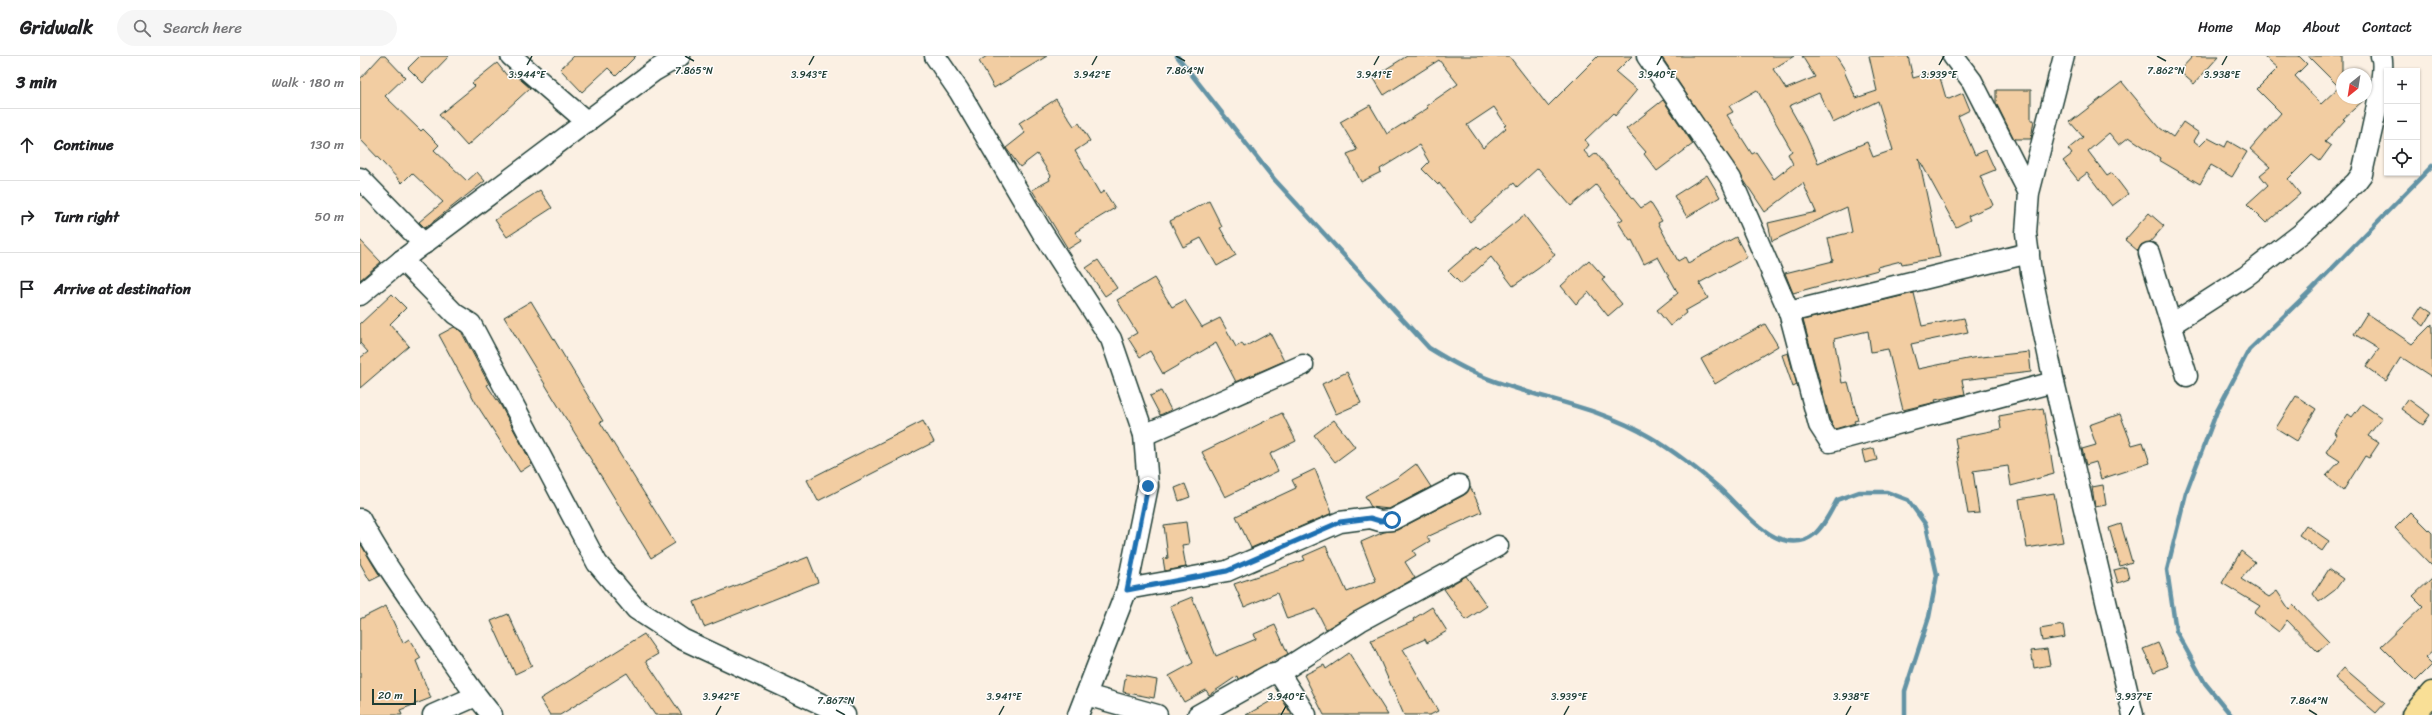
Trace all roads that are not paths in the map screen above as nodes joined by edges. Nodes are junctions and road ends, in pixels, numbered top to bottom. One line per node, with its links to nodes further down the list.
1 (512, 56): 8 (street)
2 (680, 56): 8 (street)
3 (935, 56): 21 (street)
4 (1647, 56): 16 (street)
5 (1953, 56): 10 (street)
6 (2064, 56): 10 (street)
7 (2381, 56): 17 (street)
8 (587, 122): 11 (street)
9 (360, 178): 11 (street)
10 (2029, 193): 12 (street)
11 (424, 244): 14 (street)
12 (2029, 253): 16 (street); 20 (street)
13 (2149, 253): 17 (street)
14 (402, 260): 15 (street); 32 (street)
15 (360, 295)
16 (1789, 312): 20 (street)
17 (2172, 324): 19 (street)
18 (1303, 365): 21 (street)
19 (2187, 376)
20 (2054, 382): 37 (street)
21 (1144, 435): 25 (street)
22 (1459, 485): 25 (street)
23 (360, 519): 29 (street)
24 (1498, 546): 26 (street)
25 (1127, 590): 28 (street)
26 (1279, 673): 35 (street); 36 (street)
27 (2432, 693): 38 (main road)
28 (1086, 695): 33 (street); 34 (street)
29 (476, 696): 30 (street); 31 (street)
30 (433, 715)
31 (492, 715)
32 (844, 715)
33 (1078, 715)
34 (1157, 715)
35 (1198, 715)
36 (1306, 715)
37 (2133, 715)
38 (2413, 715)

